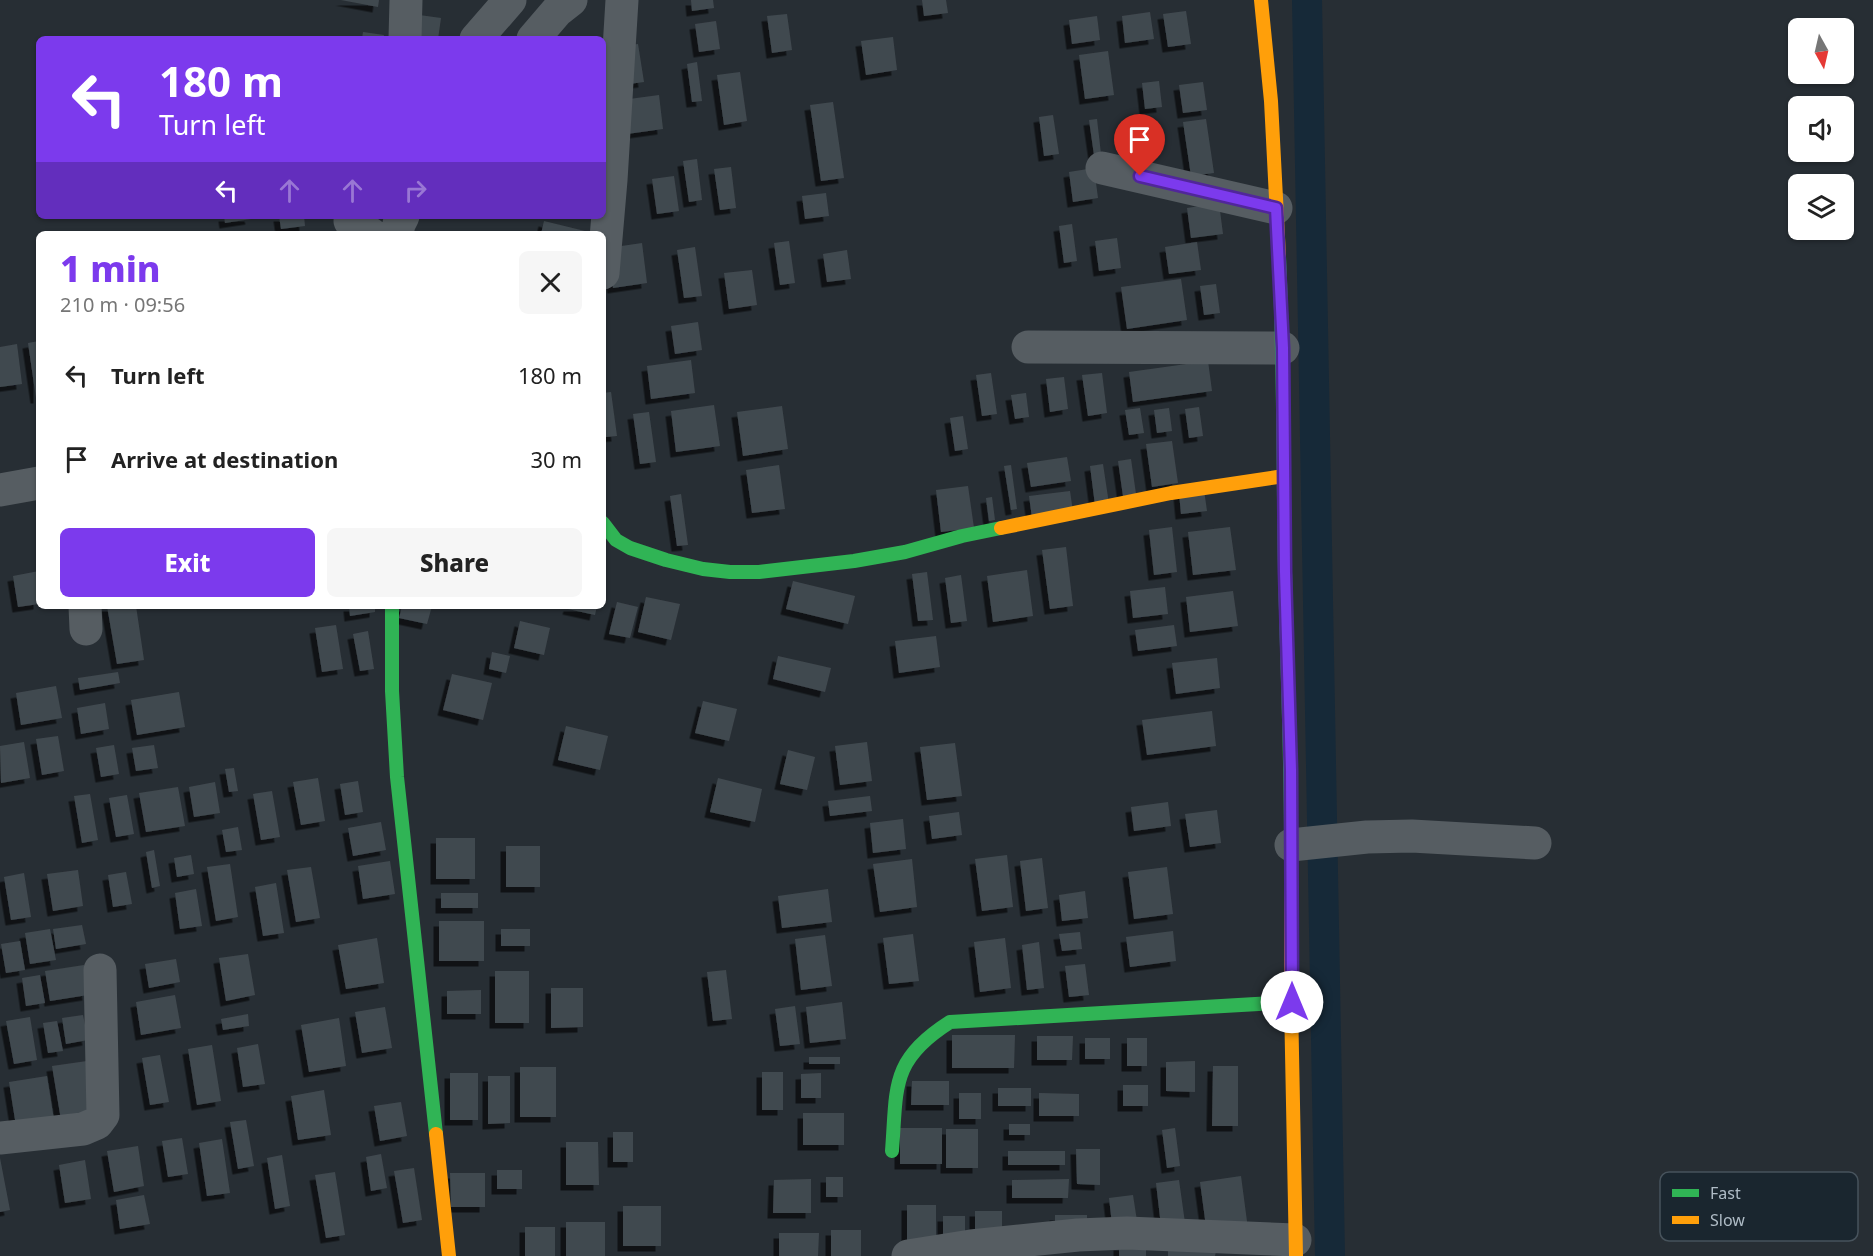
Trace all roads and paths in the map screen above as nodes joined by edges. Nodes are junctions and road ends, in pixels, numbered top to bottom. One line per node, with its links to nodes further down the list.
1 (406, 0): 6 (street)
2 (510, 0): 7 (street)
3 (571, 0): 8 (street)
4 (622, 0): 11 (street)
5 (1261, 0): 10 (street)
6 (405, 36)
7 (479, 36)
8 (536, 36)
9 (1102, 168): 10 (street)
10 (1276, 208): 13 (street)
11 (606, 238)
12 (1028, 347): 13 (street)
13 (1283, 348): 14 (street)
14 (1284, 476): 17 (street); 19 (street)
15 (36, 484): 16 (street)
16 (0, 490)
17 (606, 527)
18 (392, 609): 26 (street)
19 (1305, 843): 20 (street); 22 (street)
20 (1535, 843)
21 (100, 970): 23 (street)
22 (1292, 1002): 24 (street); 25 (street)
23 (0, 1138)
24 (892, 1151)
25 (1296, 1248): 27 (street)
26 (449, 1256)
27 (908, 1256)

